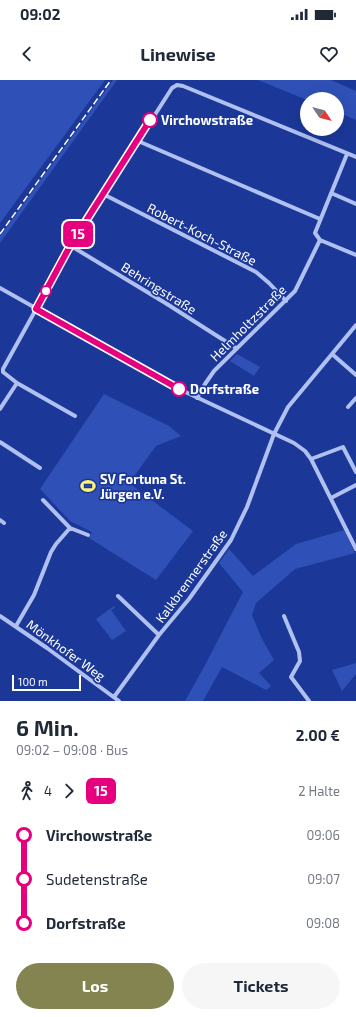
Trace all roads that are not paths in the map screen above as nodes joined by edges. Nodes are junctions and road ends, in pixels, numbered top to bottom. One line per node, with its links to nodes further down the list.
1 (138, 141): 2 (street); 5 (street); 7 (street)
2 (347, 154): 3 (street); 4 (street)
3 (356, 157)
4 (331, 193): 6 (street); 7 (street)
5 (103, 194): 9 (street); 12 (street, Robert-Koch-Straße)
6 (356, 204)
7 (320, 219): 8 (street)
8 (320, 240): 10 (street); 12 (street, Helmholtzstraße)
9 (70, 246): 13 (street); 15 (street, Behringstraße)
10 (356, 255)
11 (0, 288): 13 (street)
12 (286, 301): 15 (street, Helmholtzstraße)
13 (36, 309): 17 (street); 20 (street)
14 (356, 324): 16 (street, Kalkbrennerstraße)
15 (236, 348): 20 (street, Helmholtzstraße)
16 (332, 354): 18 (street); 25 (street, Kalkbrennerstraße)
17 (1, 368): 19 (street)
18 (356, 375)
19 (17, 383): 23 (street); 24 (street)
20 (197, 398): 25 (street)
21 (356, 398): 22 (street)
22 (348, 407)
23 (0, 409)
24 (75, 416)
25 (274, 434): 27 (street); 40 (street, Kalkbrennerstraße)
26 (0, 442): 28 (street)
27 (311, 459): 29 (street); 31 (street)
28 (40, 468)
29 (356, 472)
30 (356, 485): 31 (street)
31 (331, 498): 35 (street)
32 (42, 500): 33 (street)
33 (70, 528): 34 (street); 39 (street)
34 (88, 536)
35 (356, 548)
36 (118, 596): 40 (street)
37 (0, 616): 39 (street, Mönkhofer Weg)
38 (284, 616): 43 (street)
39 (16, 626): 41 (street, Mönkhofer Weg)
40 (159, 636): 41 (street, Kalkbrennerstraße)
41 (114, 697): 42 (street, Mönkhofer Weg)
42 (119, 701)
43 (309, 701)

